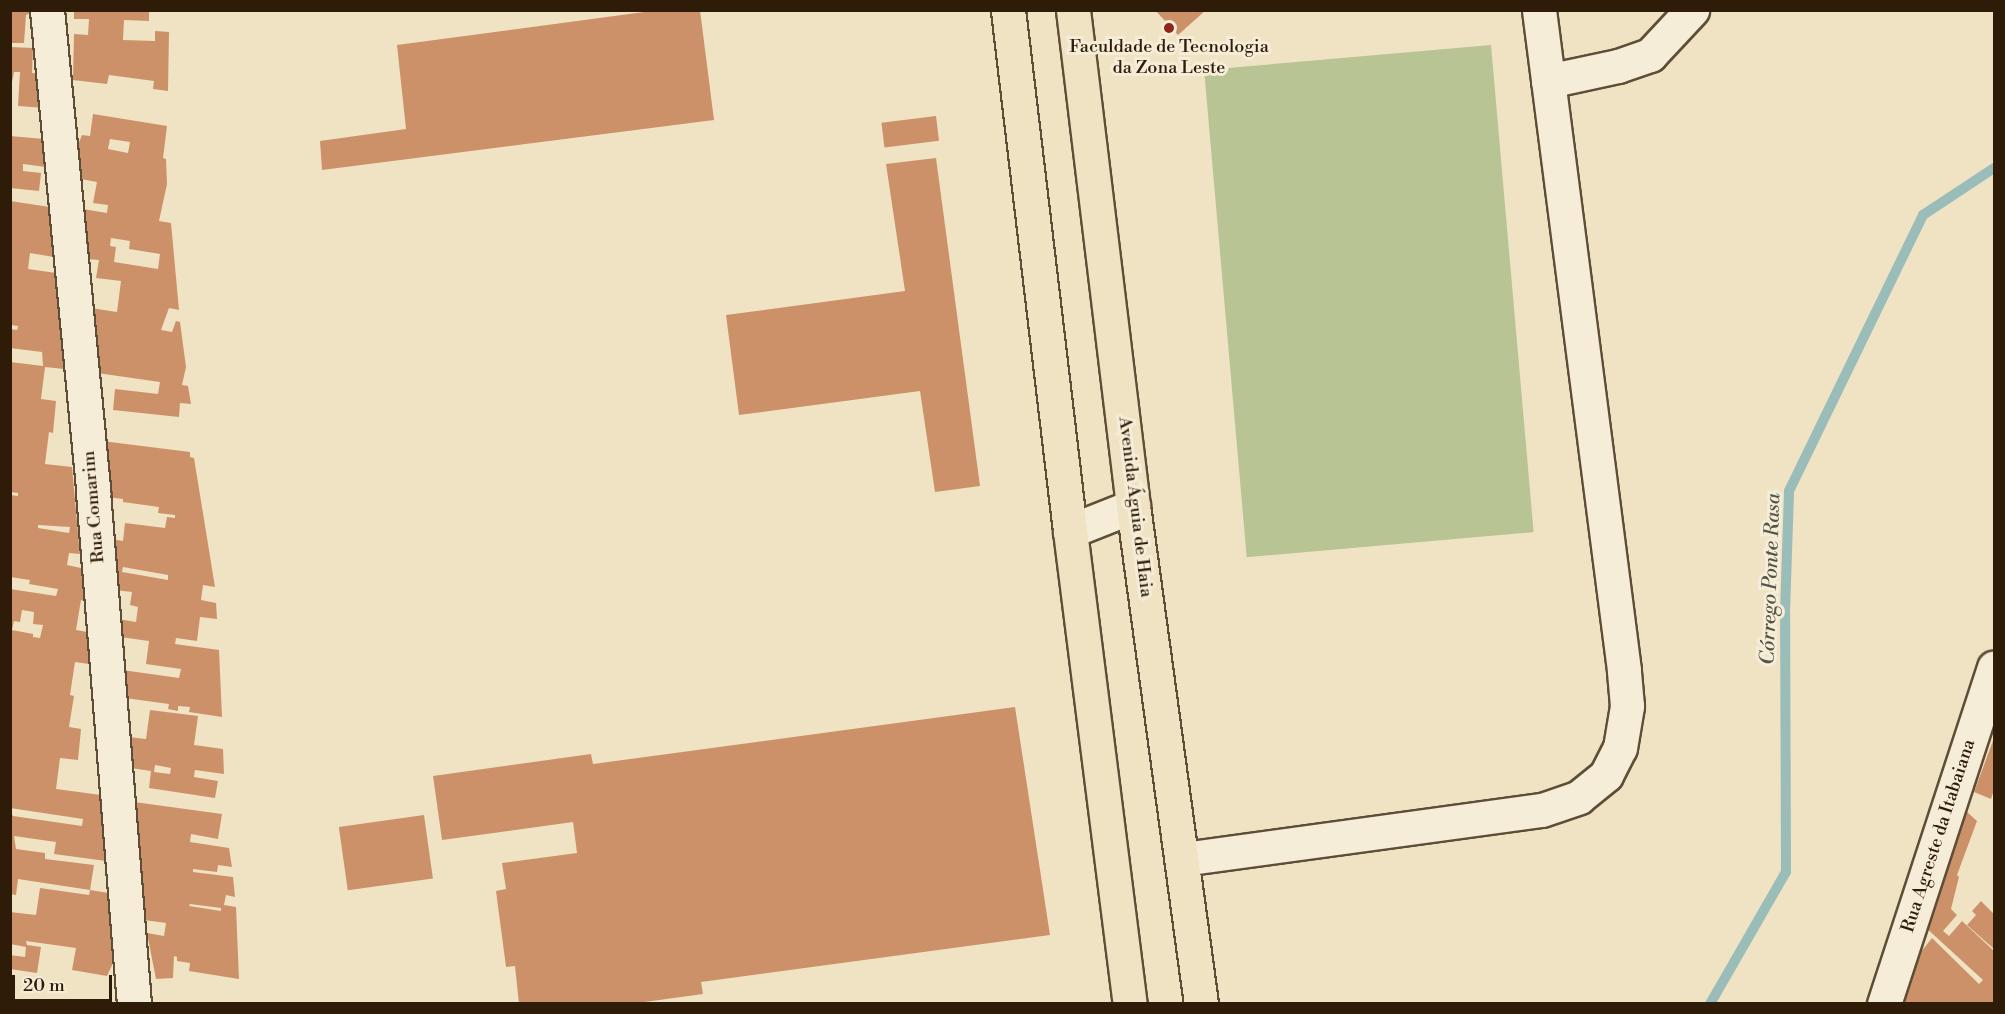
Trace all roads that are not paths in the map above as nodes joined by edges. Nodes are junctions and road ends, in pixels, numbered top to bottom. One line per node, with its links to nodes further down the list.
1 (47, 10): 11 (street, Rua Comarim)
2 (1008, 10): 8 (main road)
3 (1073, 10): 7 (main road, Avenida Águia de Haia)
4 (1539, 10): 6 (street)
5 (1692, 10): 6 (street)
6 (1548, 81): 10 (street)
7 (1133, 506): 8 (street); 10 (main road, Avenida Águia de Haia)
8 (1070, 531): 12 (main road)
9 (1995, 668): 14 (street, Rua Agreste da Itabaiana)
10 (1183, 859): 13 (main road, Avenida Águia de Haia)
11 (134, 1004)
12 (1130, 1004)
13 (1201, 1004)
14 (1884, 1004)

